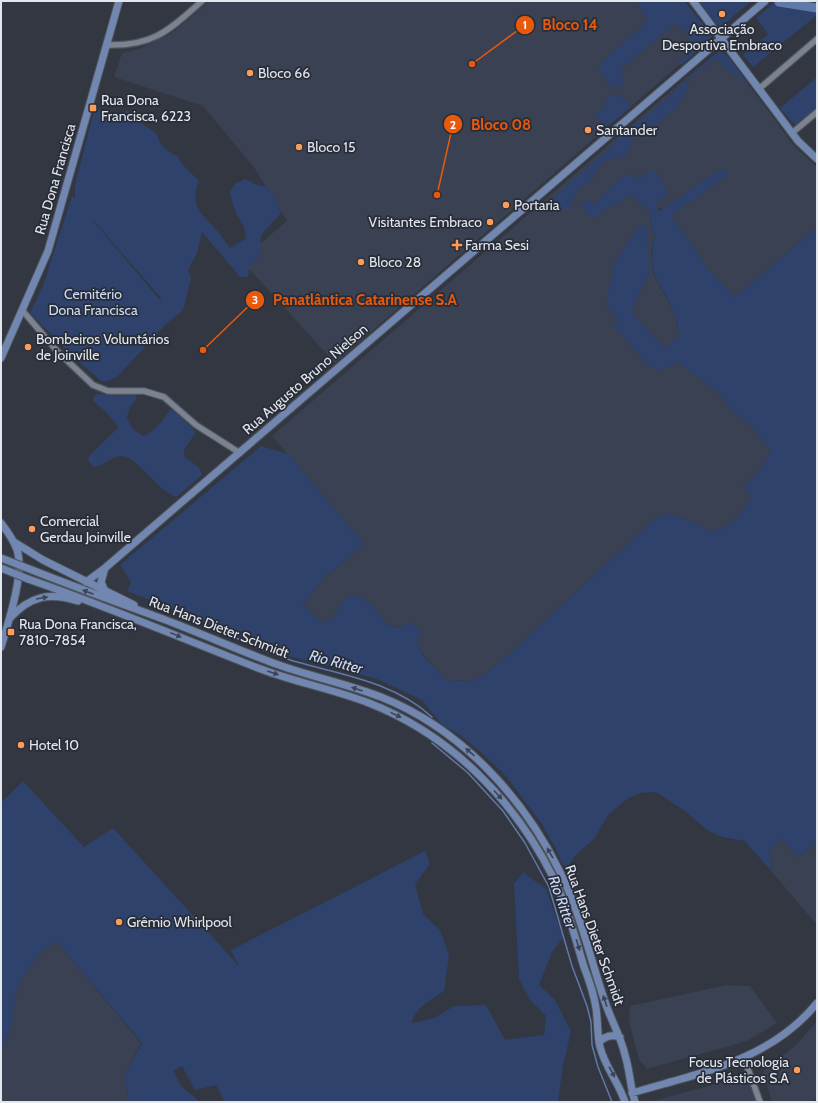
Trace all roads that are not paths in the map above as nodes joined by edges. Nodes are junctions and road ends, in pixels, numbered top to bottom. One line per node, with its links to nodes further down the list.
1 (119, 1): 7 (main road, Rua Dona Francisca)
2 (202, 1): 7 (street)
3 (693, 1): 5 (main road)
4 (765, 1): 5 (main road, Rua Augusto Bruno Nielson)
5 (722, 38): 8 (main road); 14 (main road, Rua Augusto Bruno Nielson)
6 (817, 39): 8 (street)
7 (108, 45): 12 (main road, Rua Dona Francisca)
8 (760, 88): 10 (main road)
9 (817, 112): 10 (street)
10 (792, 133): 11 (main road)
11 (817, 159)
12 (22, 310): 13 (main road, Rua Dona Francisca); 14 (street)
13 (1, 358)
14 (240, 453): 20 (main road, Rua Augusto Bruno Nielson)
15 (1, 523): 17 (main road)
16 (1, 532): 17 (main road)
17 (12, 540): 21 (main road); 23 (main road)
18 (1, 558): 24 (main road, Rua Hans Dieter Schmidt, one-way to 18, bridge)
19 (1, 568): 25 (main road, Rua Hans Dieter Schmidt, bridge)
20 (105, 568): 21 (main road, Rua Augusto Bruno Nielson); 22 (main road)
21 (86, 582): 22 (main road)
22 (105, 591): 24 (main road)
23 (10, 618): 25 (main road, one-way to 25); 26 (main road)
24 (163, 619): 28 (main road, Rua Hans Dieter Schmidt, one-way to 24)
25 (158, 627): 29 (main road, Rua Hans Dieter Schmidt, one-way to 29)
26 (1, 647)
27 (817, 1003): 30 (main road)
28 (620, 1037): 29 (main road); 31 (main road, Rua Hans Dieter Schmidt)
29 (599, 1042): 32 (main road, Rua Hans Dieter Schmidt, one-way to 32)
30 (744, 1058): 31 (main road); 34 (street)
31 (632, 1093): 33 (main road, Rua Hans Dieter Schmidt)
32 (625, 1102)
33 (635, 1102)
34 (760, 1102)

